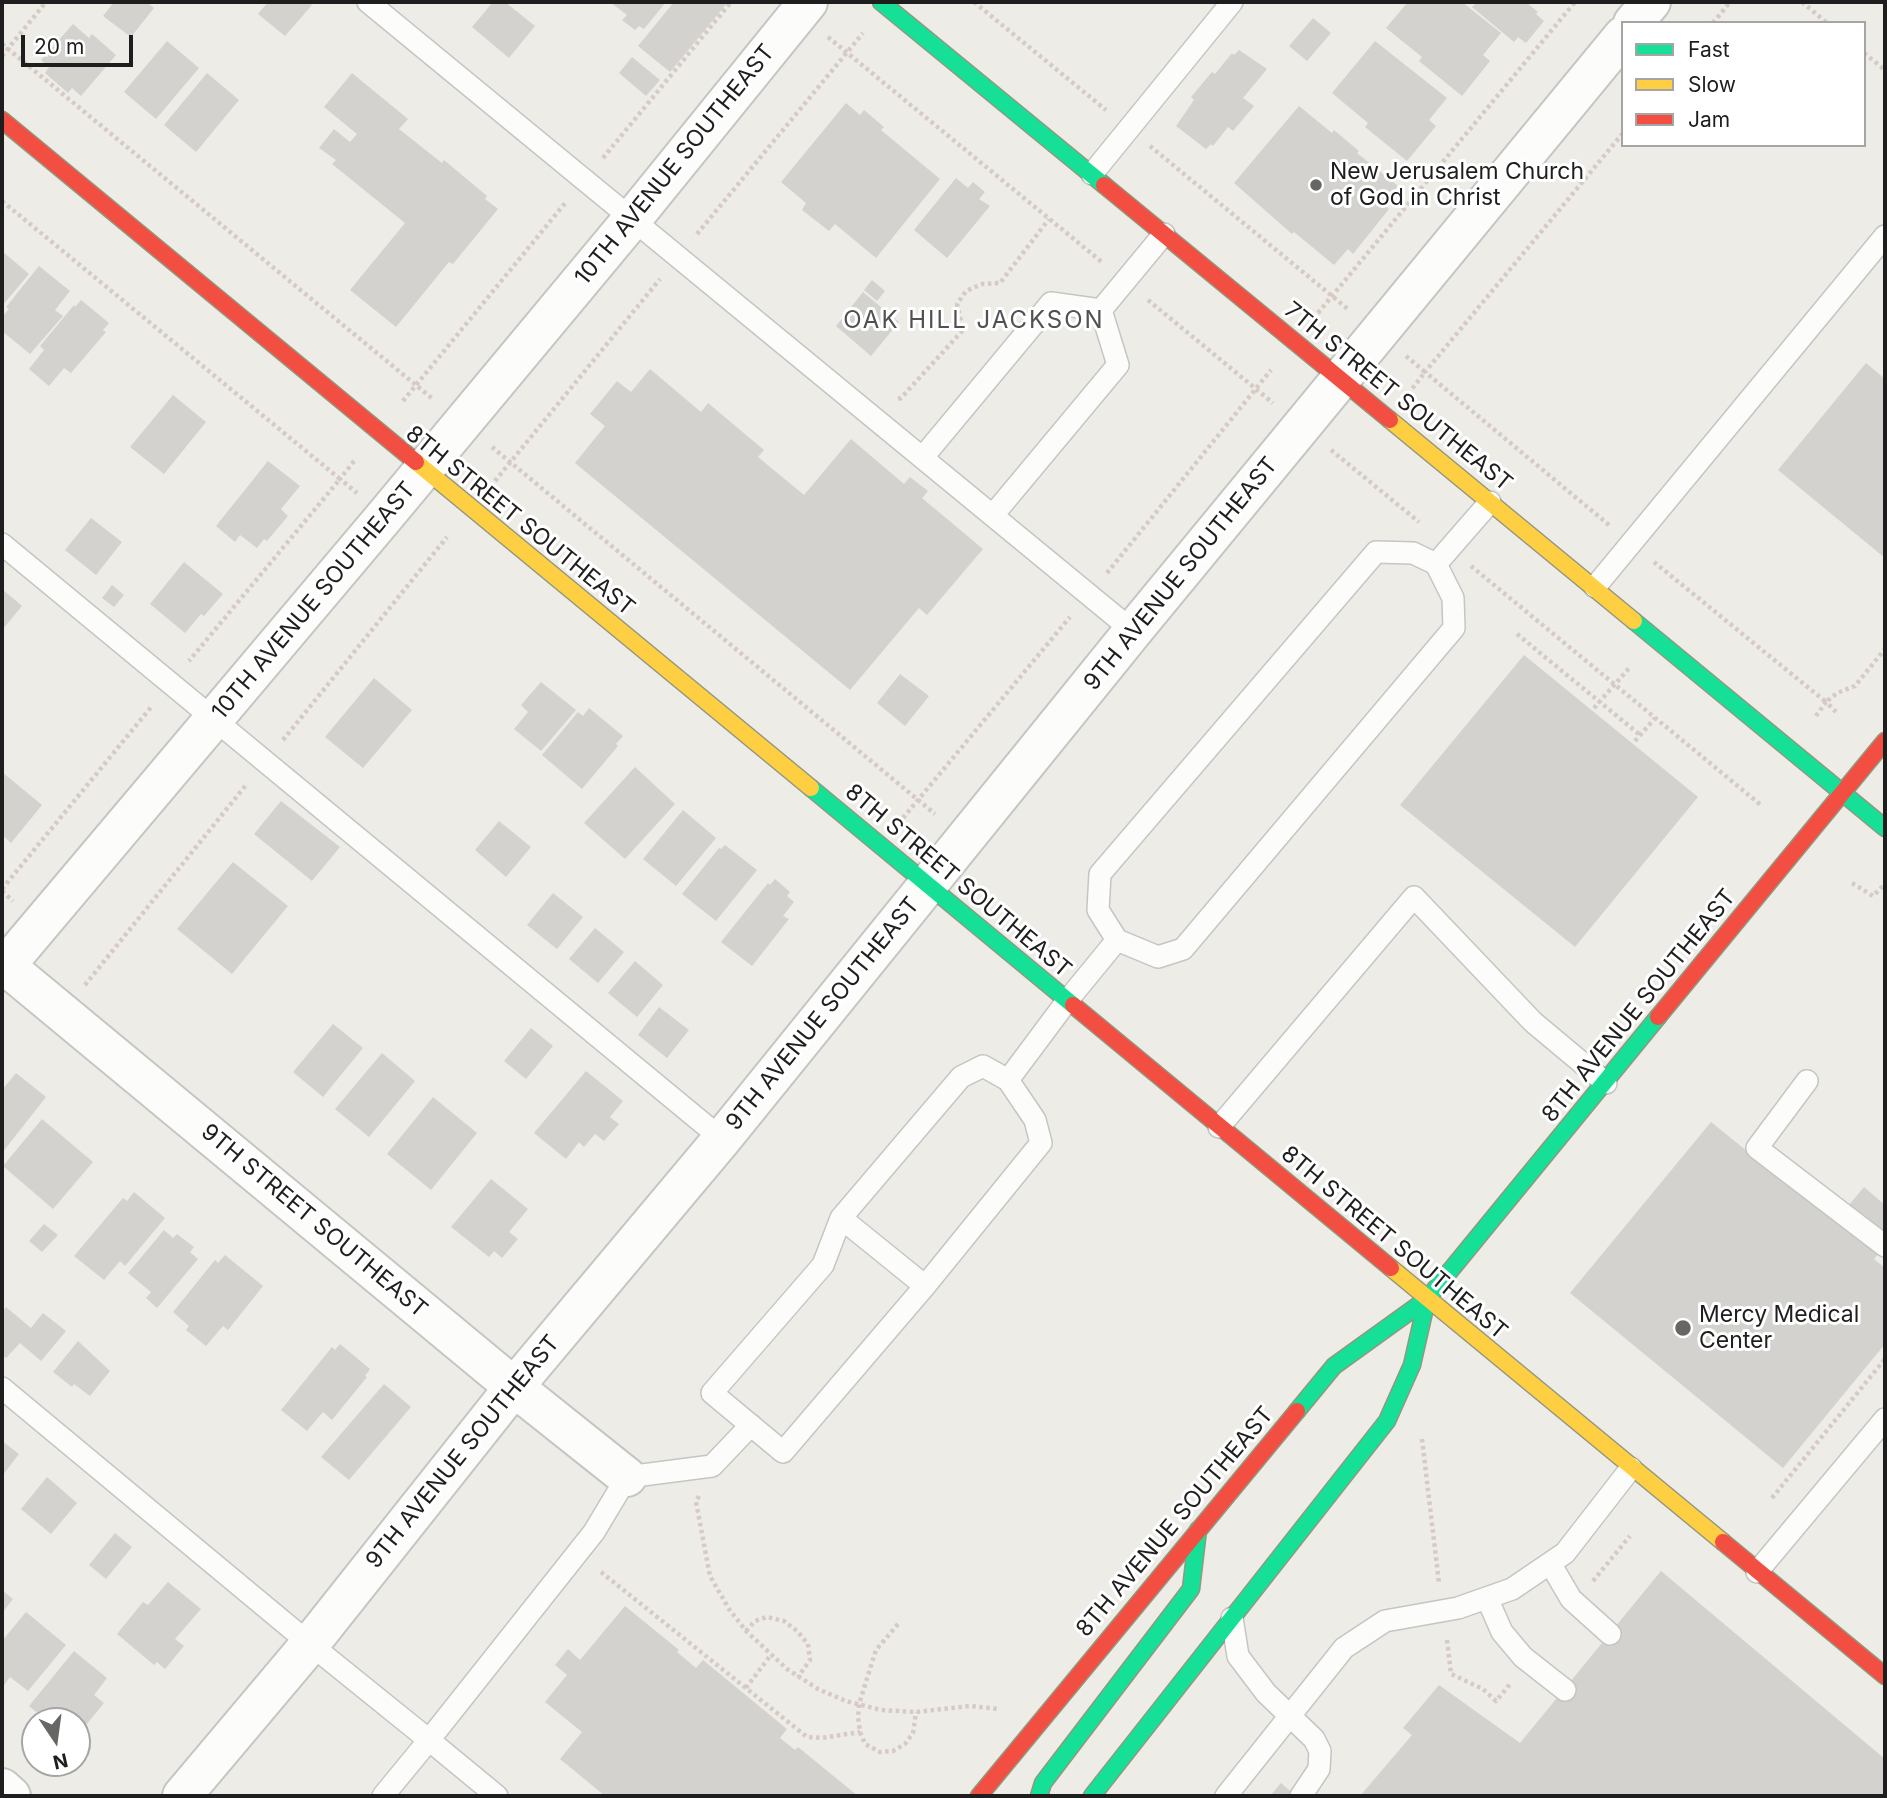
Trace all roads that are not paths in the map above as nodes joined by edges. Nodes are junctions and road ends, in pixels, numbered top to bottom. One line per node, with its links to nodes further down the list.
1 (368, 2): 10 (lane)
2 (881, 2): 9 (main road, 7TH STREET SOUTHEAST)
3 (1233, 2): 9 (lane)
4 (1651, 2): 6 (street)
5 (815, 17): 10 (street, 10TH AVENUE SOUTHEAST)
6 (1635, 21)
7 (1621, 38): 14 (street, 9TH AVENUE SOUTHEAST)
8 (2, 120): 16 (main road, 8TH STREET SOUTHEAST)
9 (1091, 174): 11 (main road, 7TH STREET SOUTHEAST)
10 (632, 218): 15 (lane); 16 (street, 10TH AVENUE SOUTHEAST)
11 (1164, 234): 13 (lane); 14 (main road, 7TH STREET SOUTHEAST)
12 (1885, 236): 21 (lane)
13 (1101, 310): 15 (lane); 18 (lane)
14 (1340, 379): 17 (main road, 7TH STREET SOUTHEAST); 22 (street, 9TH AVENUE SOUTHEAST)
15 (923, 457): 18 (lane)
16 (423, 470): 23 (street, 10TH AVENUE SOUTHEAST); 27 (main road, 8TH STREET SOUTHEAST)
17 (1490, 502): 20 (lane); 21 (main road, 7TH STREET SOUTHEAST)
18 (993, 515): 22 (lane)
19 (2, 544): 23 (lane)
20 (1443, 556): 28 (lane); 28 (lane)
21 (1595, 587): 25 (main road, 7TH STREET SOUTHEAST)
22 (1133, 631): 27 (street, 9TH AVENUE SOUTHEAST)
23 (215, 720): 29 (street, 10TH AVENUE SOUTHEAST); 35 (lane)
24 (1885, 741): 25 (main road, 8TH AVENUE SOUTHEAST)
25 (1843, 794): 26 (main road, 7TH STREET SOUTHEAST); 33 (main road, 8TH AVENUE SOUTHEAST)
26 (1885, 828)
27 (928, 886): 30 (main road, 8TH STREET SOUTHEAST); 35 (street, 9TH AVENUE SOUTHEAST)
28 (1117, 940): 30 (lane)
29 (3, 967): 40 (street, 9TH STREET SOUTHEAST)
30 (1067, 1001): 31 (lane); 34 (main road, 8TH STREET SOUTHEAST)
31 (1009, 1080): 36 (lane); 38 (lane)
32 (1807, 1081): 37 (lane)
33 (1606, 1083): 34 (lane); 39 (main road, 8TH AVENUE SOUTHEAST)
34 (1219, 1127): 39 (main road, 8TH STREET SOUTHEAST)
35 (722, 1139): 40 (street, 9TH AVENUE SOUTHEAST)
36 (841, 1218): 38 (lane); 43 (lane)
37 (1885, 1246)
38 (925, 1286): 43 (lane)
39 (1427, 1299): 44 (main road, 8TH STREET SOUTHEAST); 46 (main road, 8TH AVENUE SOUTHEAST); 50 (main road, 8TH AVENUE SOUTHEAST)
40 (514, 1387): 45 (street, 9TH STREET SOUTHEAST); 52 (street, 9TH AVENUE SOUTHEAST)
41 (2, 1388): 52 (lane)
42 (1885, 1419): 48 (lane)
43 (751, 1425): 45 (lane)
44 (1631, 1468): 47 (lane); 48 (main road, 8TH STREET SOUTHEAST)
45 (627, 1477): 56 (lane)
46 (1198, 1530): 62 (main road, 8TH AVENUE SOUTHEAST); 63 (main road)
47 (1550, 1563): 49 (lane); 51 (lane)
48 (1756, 1572): 53 (main road, 8TH STREET SOUTHEAST)
49 (1487, 1598): 54 (lane); 55 (lane)
50 (1231, 1616): 55 (lane); 64 (main road, 8TH AVENUE SOUTHEAST)
51 (1610, 1634)
52 (310, 1644): 56 (lane); 59 (street, 9TH AVENUE SOUTHEAST)
53 (1885, 1676)
54 (1565, 1690)
55 (1291, 1715): 65 (lane); 66 (lane)
56 (429, 1740): 60 (lane); 61 (lane)
57 (2, 1788): 58 (street)
58 (11, 1796)
59 (182, 1796)
60 (383, 1796)
61 (497, 1796)
62 (979, 1796)
63 (1039, 1796)
64 (1092, 1796)
65 (1226, 1796)
66 (1301, 1796)

